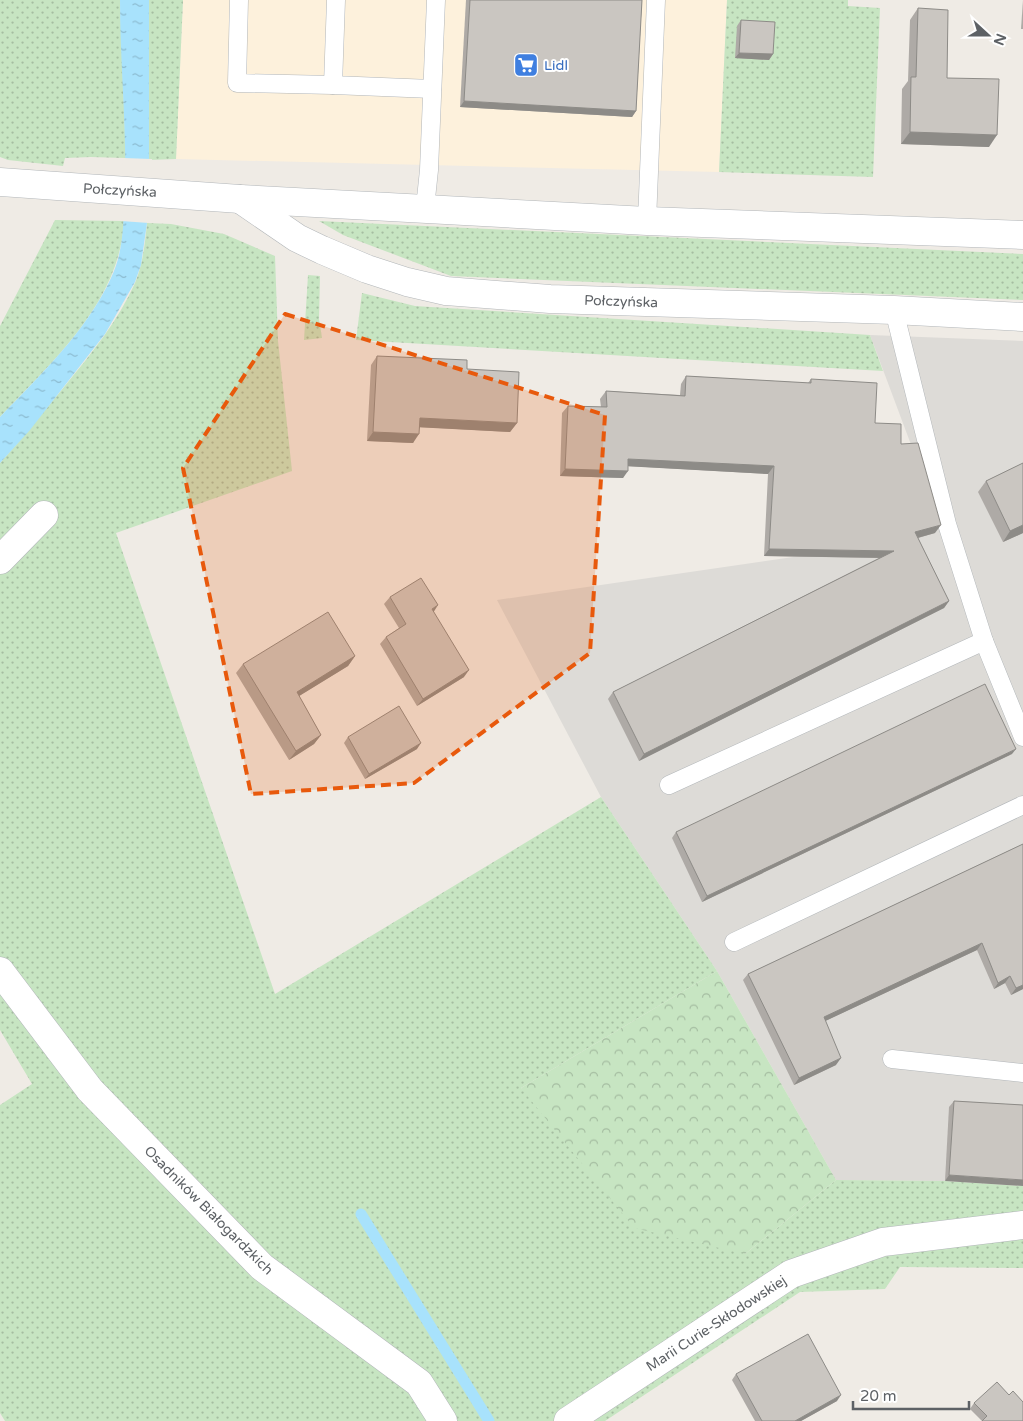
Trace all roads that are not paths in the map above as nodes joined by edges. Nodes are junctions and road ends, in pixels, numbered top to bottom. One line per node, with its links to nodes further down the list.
1 (239, 0): 5 (lane)
2 (336, 0): 5 (lane)
3 (436, 0): 6 (lane)
4 (656, 0): 10 (lane)
5 (333, 85): 6 (lane)
6 (432, 89): 9 (lane)
7 (0, 182): 8 (street, Połczyńska)
8 (240, 198): 9 (street, Połczyńska); 12 (street, Połczyńska)
9 (425, 208): 10 (street, Połczyńska)
10 (647, 221): 11 (street, Połczyńska)
11 (1023, 235)
12 (894, 310): 13 (street, Połczyńska); 16 (lane)
13 (1023, 317)
14 (44, 515): 15 (street)
15 (0, 560)
16 (984, 641): 17 (lane); 18 (lane)
17 (1023, 735)
18 (668, 785)
19 (1023, 805): 20 (lane)
20 (734, 942)
21 (0, 972): 25 (street, Osadników Białogardzkich)
22 (892, 1059): 23 (lane)
23 (1023, 1073)
24 (1023, 1225): 26 (street, Marii Curie-Skłodowskiej)
25 (443, 1421)
26 (568, 1421)

